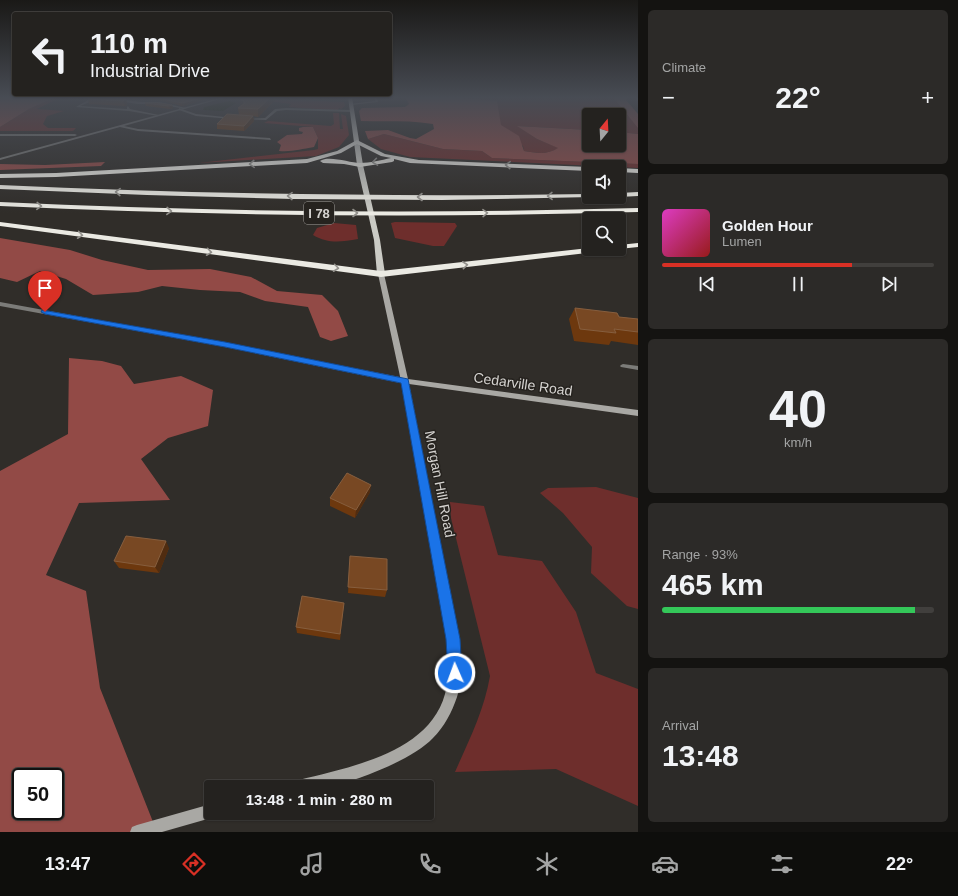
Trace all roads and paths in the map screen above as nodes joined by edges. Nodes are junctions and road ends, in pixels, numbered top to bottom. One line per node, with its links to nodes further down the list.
1 (82, 136): 6 (street)
2 (223, 136): 4 (street)
3 (356, 136): 5 (main road, Morgan Hill Road)
4 (270, 139)
5 (357, 142): 7 (highway); 8 (highway); 9 (main road, Morgan Hill Road)
6 (0, 159)
7 (307, 161): 9 (highway); 13 (highway, one-way to 13)
8 (417, 161): 9 (highway, one-way to 9); 10 (highway, one-way to 8)
9 (360, 164): 24 (main road, Morgan Hill Road)
10 (582, 169)
11 (626, 170): 12 (highway)
12 (638, 171)
13 (0, 176)
14 (0, 187): 17 (highway, I 78, one-way to 14)
15 (638, 194): 16 (highway)
16 (626, 195)
17 (582, 196)
18 (0, 204): 19 (highway, I 78, one-way to 19)
19 (638, 210)
20 (0, 224): 24 (highway, one-way to 24)
21 (638, 245): 22 (highway)
22 (626, 246)
23 (582, 251): 24 (highway, one-way to 23)
24 (381, 274): 28 (main road, Morgan Hill Road)
25 (0, 304): 28 (street)
26 (623, 366): 27 (lane)
27 (638, 368)
28 (405, 381): 29 (main road, Cedarville Road); 30 (main road, Morgan Hill Road)
29 (638, 413)
30 (325, 780)
31 (204, 813): 32 (main road)
32 (137, 832)

